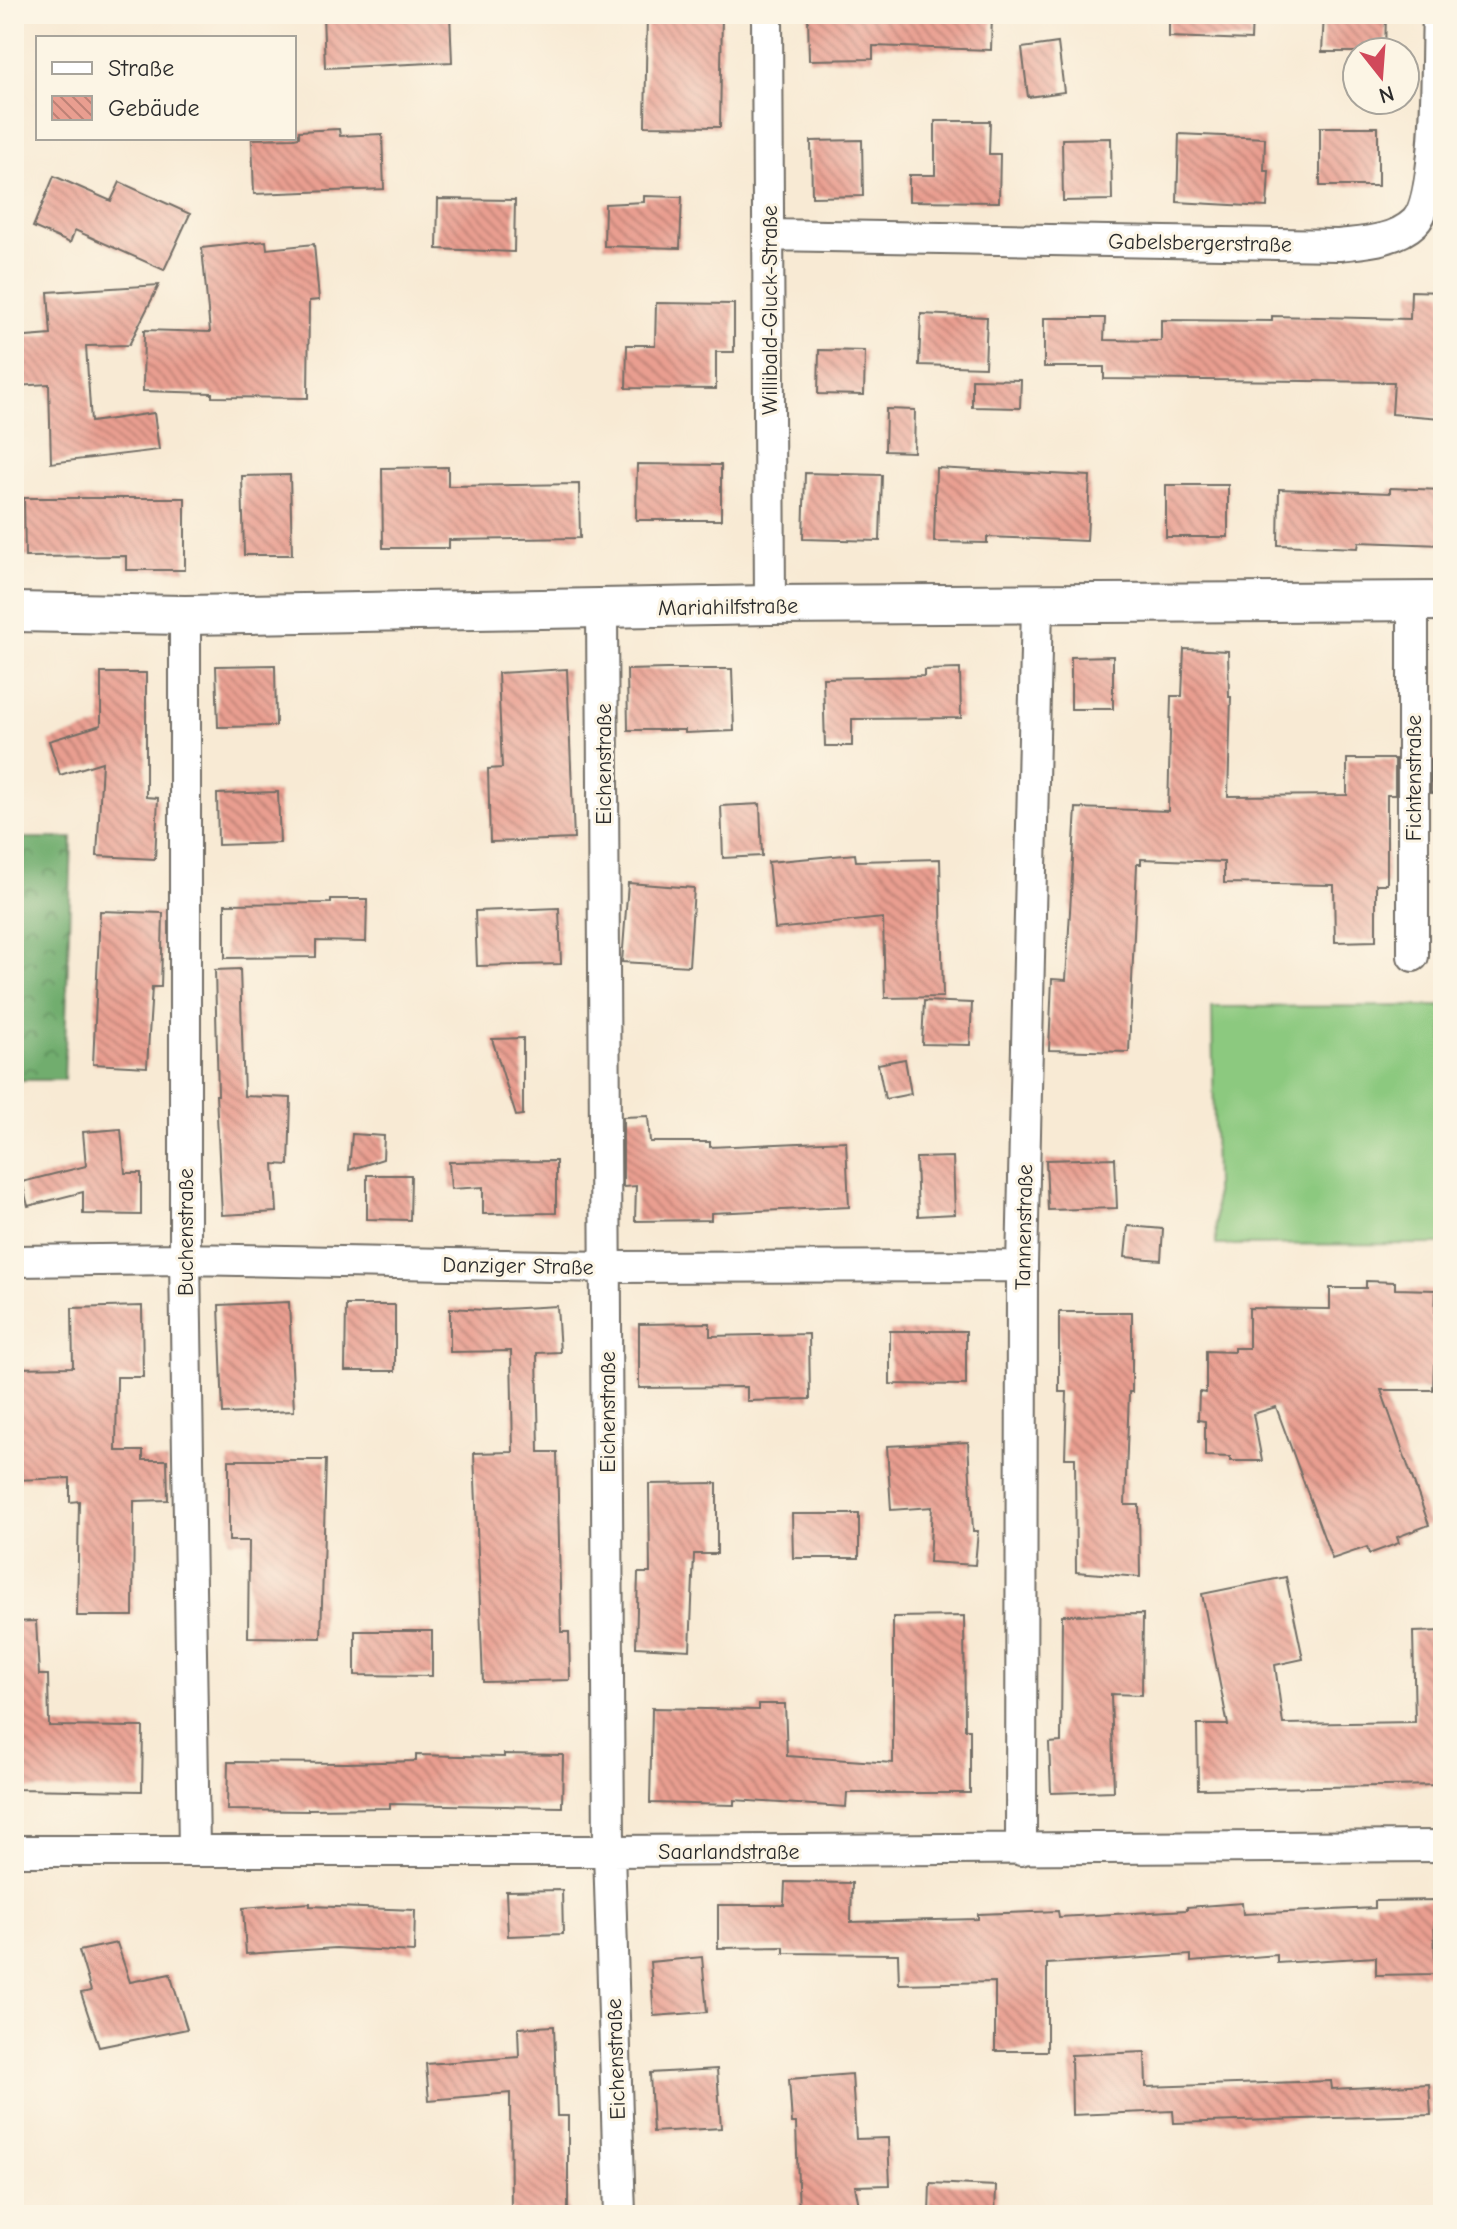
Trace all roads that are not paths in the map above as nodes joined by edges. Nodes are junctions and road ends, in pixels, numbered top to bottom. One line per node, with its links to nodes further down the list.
1 (767, 14): 3 (street, Willibald-Gluck-Straße)
2 (1438, 14): 3 (street, Gabelsbergerstraße)
3 (769, 235): 5 (street, Willibald-Gluck-Straße)
4 (1428, 601): 6 (street, Mariahilfstraße); 10 (street, Fichtenstraße)
5 (770, 605): 6 (street, Mariahilfstraße); 7 (street, Mariahilfstraße)
6 (1037, 605): 13 (street, Tannenstraße)
7 (602, 608): 9 (street, Mariahilfstraße); 14 (street, Eichenstraße)
8 (14, 612): 9 (street, Mariahilfstraße)
9 (185, 615): 11 (street, Buchenstraße)
10 (1413, 956)
11 (185, 1259): 12 (street, Danziger Straße); 14 (street, Danziger Straße); 16 (street, Buchenstraße)
12 (14, 1261)
13 (1022, 1266): 14 (street, Danziger Straße); 17 (street, Tannenstraße)
14 (607, 1267): 19 (street, Eichenstraße)
15 (1443, 1846): 17 (street, Saarlandstraße)
16 (194, 1850): 18 (street, Saarlandstraße); 19 (street, Saarlandstraße)
17 (1021, 1850): 19 (street, Saarlandstraße)
18 (14, 1851)
19 (609, 1851): 20 (street, Eichenstraße)
20 (620, 2215)

